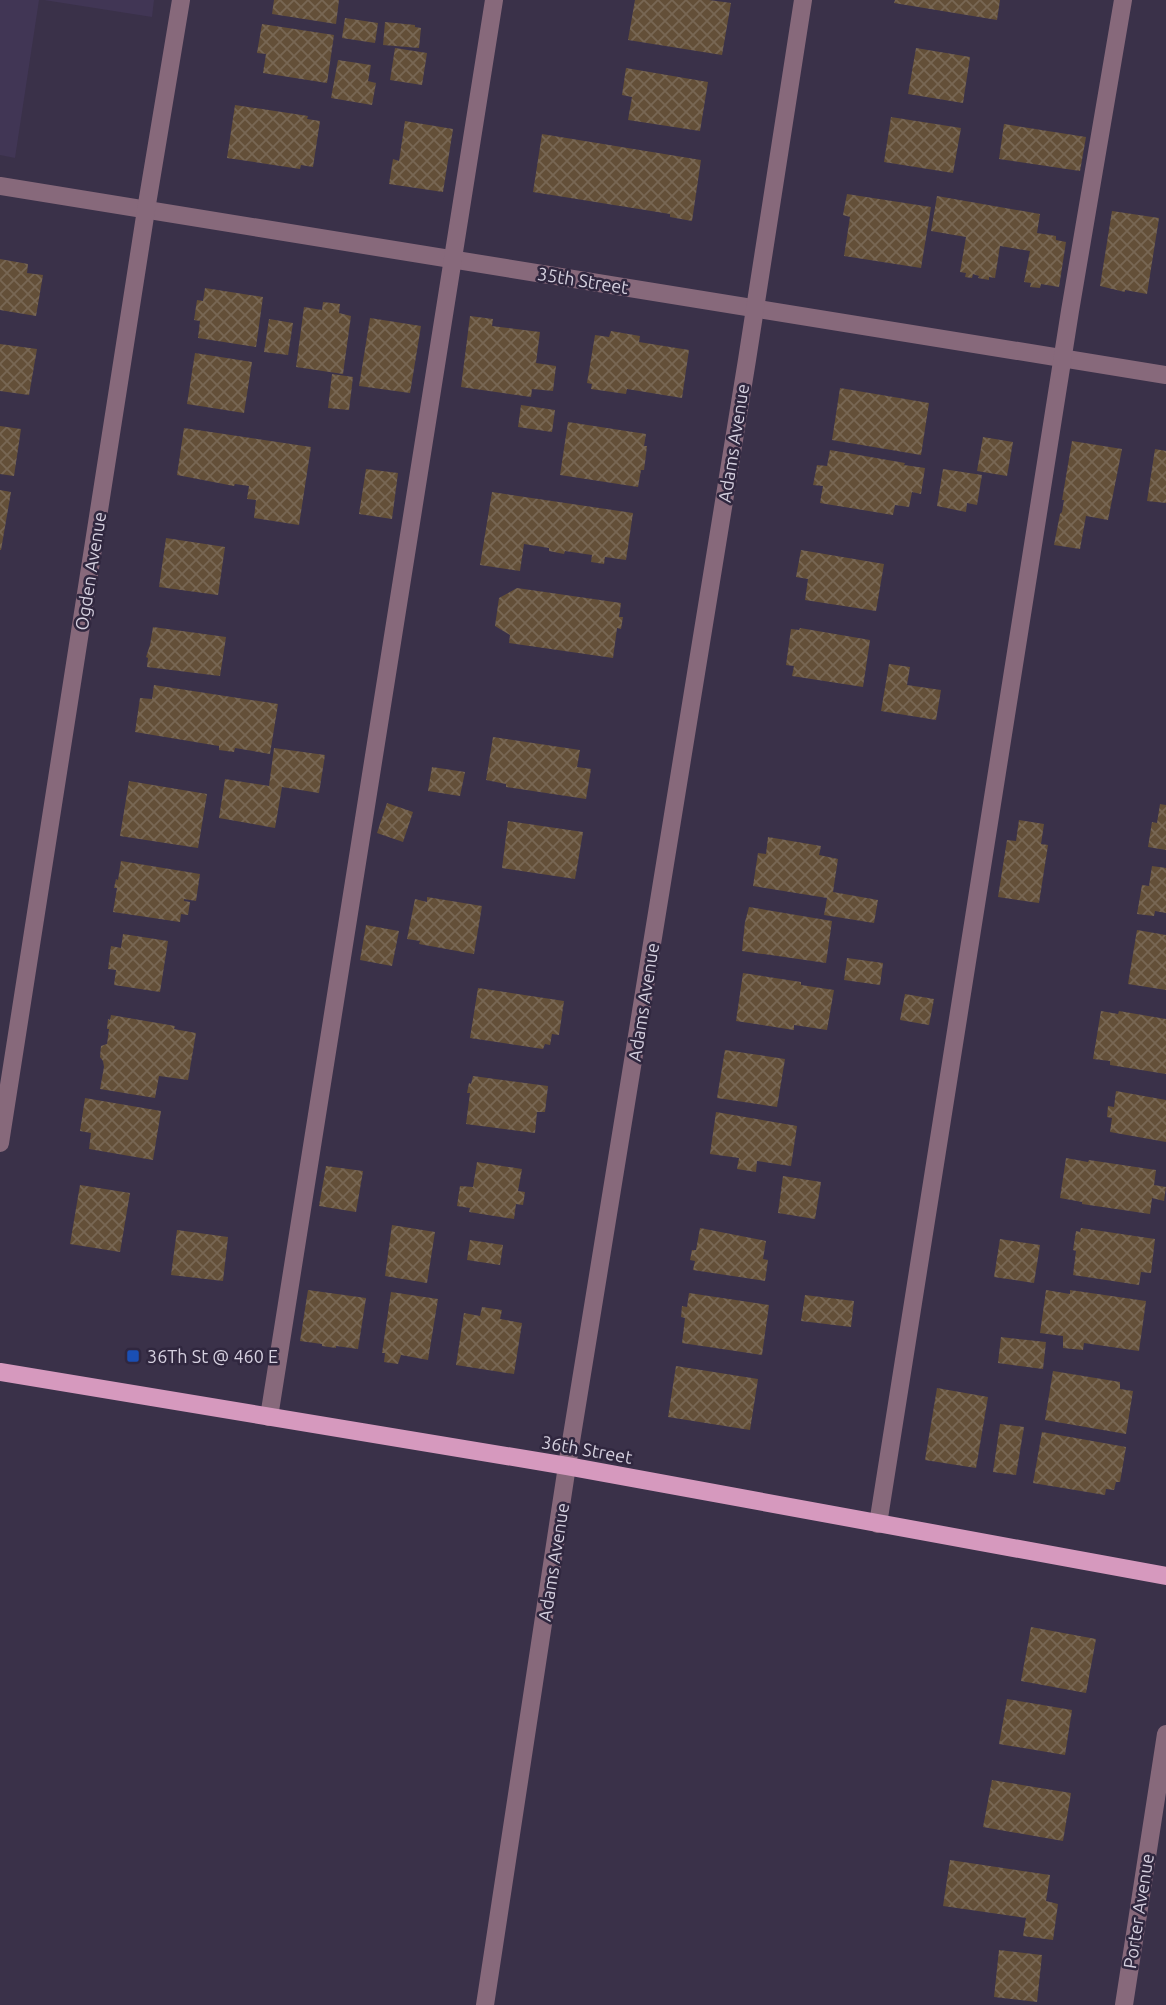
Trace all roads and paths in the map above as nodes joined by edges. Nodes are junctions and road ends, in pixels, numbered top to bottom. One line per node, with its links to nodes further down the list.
1 (181, 0): 6 (street, Ogden Avenue)
2 (494, 0): 7 (street)
3 (803, 0): 8 (street, Adams Avenue)
4 (1123, 0): 9 (street)
5 (0, 186): 6 (street, 35th Street)
6 (146, 210): 7 (street, 35th Street); 11 (street, Ogden Avenue)
7 (454, 260): 8 (street, 35th Street); 13 (street)
8 (755, 308): 9 (street, 35th Street); 14 (street, Adams Avenue)
9 (1063, 358): 10 (street, 35th Street); 15 (street)
10 (1166, 374)
11 (0, 1143)
12 (0, 1373): 13 (main road, 36th Street)
13 (269, 1417): 14 (main road, 36th Street)
14 (567, 1466): 15 (main road, 36th Street); 18 (street, Adams Avenue)
15 (878, 1524): 16 (main road, 36th Street)
16 (1166, 1576)
17 (1166, 1734): 19 (street, Porter Avenue)
18 (485, 2005)
19 (1124, 2005)

